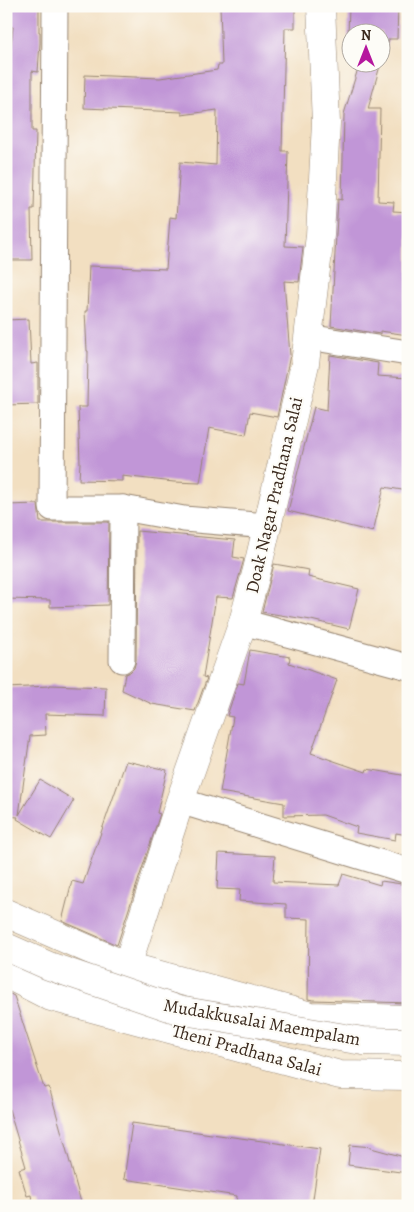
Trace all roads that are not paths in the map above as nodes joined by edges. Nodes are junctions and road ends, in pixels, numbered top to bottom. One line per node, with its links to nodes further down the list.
1 (55, 6): 5 (street)
2 (321, 6): 3 (main road, Doak Nagar Pradhana Salai)
3 (308, 337): 4 (street); 6 (main road, Doak Nagar Pradhana Salai)
4 (408, 354)
5 (123, 508): 6 (street); 8 (street)
6 (267, 526): 7 (main road, Doak Nagar Pradhana Salai)
7 (243, 622): 9 (street); 10 (main road, Doak Nagar Pradhana Salai)
8 (122, 660)
9 (408, 668)
10 (180, 801): 11 (street); 15 (main road, Doak Nagar Pradhana Salai)
11 (408, 871)
12 (6, 913): 13 (main road)
13 (33, 925): 15 (main road); 16 (main road)
14 (6, 947): 18 (main road, Mudakkusalai Maempalam, bridge)
15 (127, 966): 17 (main road)
16 (9, 975): 19 (main road, Theni Pradhana Salai)
17 (408, 1019)
18 (408, 1042)
19 (408, 1076)

